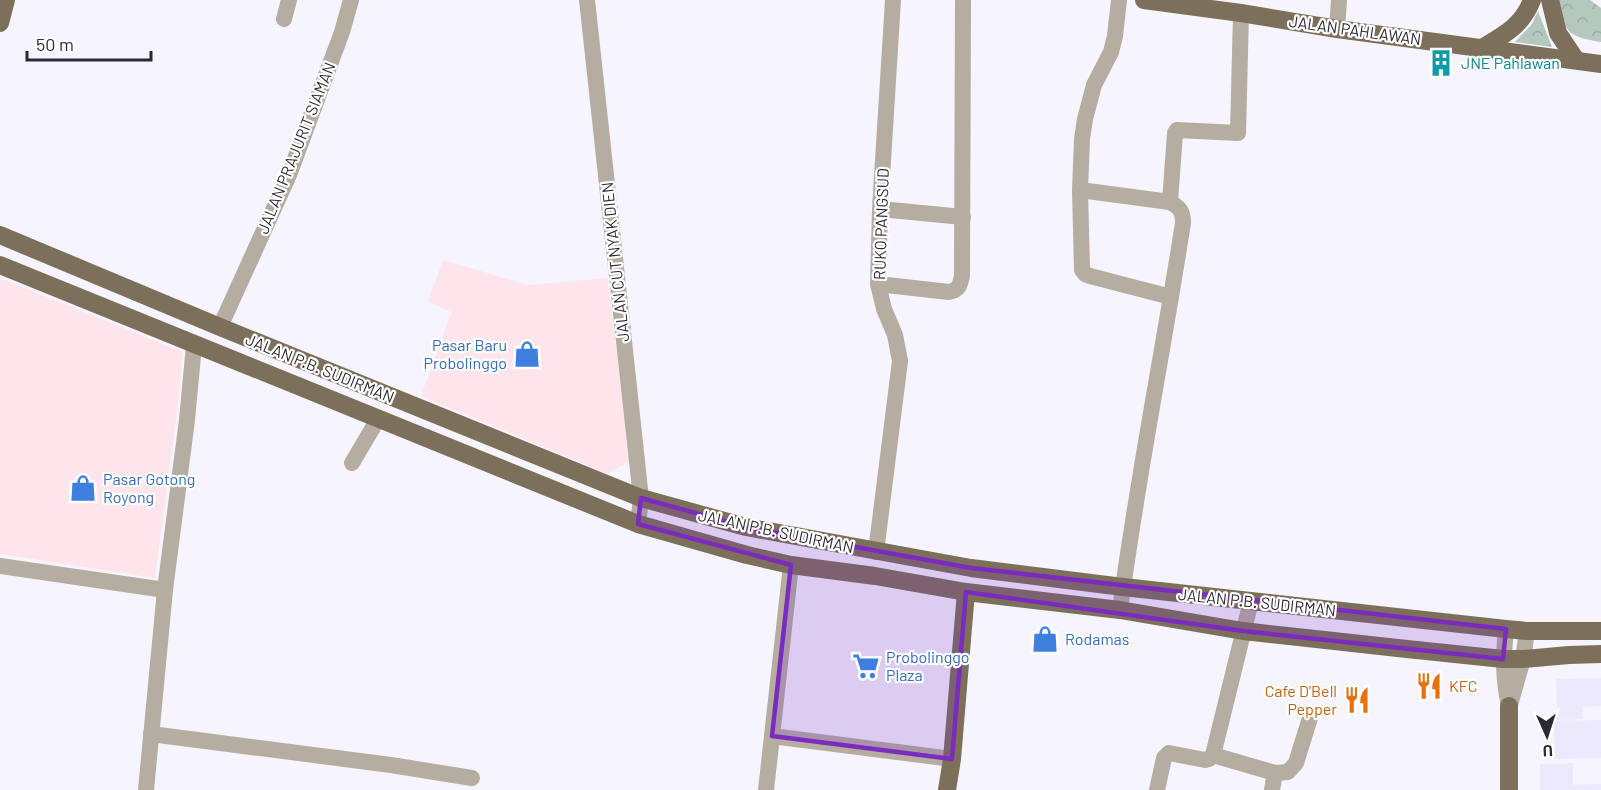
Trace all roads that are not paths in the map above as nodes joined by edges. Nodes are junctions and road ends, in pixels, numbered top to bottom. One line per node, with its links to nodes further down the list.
1 (6, 0): 15 (main road)
2 (289, 0): 14 (street)
3 (351, 0): 28 (street, JALAN PRAJURIT SIAMAN)
4 (587, 0): 32 (street, JALAN CUT NYAK DIEN)
5 (893, 0): 22 (street, RUKO PANGSUD)
6 (963, 0): 23 (street)
7 (1119, 0): 20 (street)
8 (1144, 0): 12 (main road, JALAN PAHLAWAN)
9 (1339, 0): 16 (street)
10 (1532, 0): 17 (main road)
11 (1550, 0): 18 (main road)
12 (1193, 3): 13 (main road, JALAN PAHLAWAN)
13 (1241, 13): 16 (main road, JALAN PAHLAWAN); 21 (street)
14 (284, 19)
15 (0, 23)
16 (1337, 29): 17 (main road, JALAN PAHLAWAN)
17 (1482, 48): 18 (main road, JALAN PAHLAWAN)
18 (1576, 60): 19 (main road, JALAN PAHLAWAN)
19 (1601, 63)
20 (1080, 190): 21 (street); 27 (street)
21 (1170, 202): 27 (street)
22 (880, 209): 23 (street); 26 (street, RUKO PANGSUD)
23 (963, 217): 26 (street)
24 (0, 235): 28 (main road, JALAN P.B. SUDIRMAN)
25 (0, 265): 29 (main road, JALAN P.B. SUDIRMAN)
26 (878, 284): 34 (street, RUKO PANGSUD)
27 (1171, 297): 37 (street)
28 (220, 327): 32 (main road, JALAN P.B. SUDIRMAN)
29 (194, 345): 30 (main road, JALAN P.B. SUDIRMAN); 38 (street)
30 (378, 419): 31 (street); 33 (main road, JALAN P.B. SUDIRMAN)
31 (352, 463)
32 (641, 498): 33 (street, JALAN CUT NYAK DIEN); 34 (main road, JALAN P.B. SUDIRMAN)
33 (638, 524): 35 (main road, JALAN P.B. SUDIRMAN)
34 (876, 552): 37 (main road, JALAN P.B. SUDIRMAN)
35 (790, 565): 39 (main road, JALAN P.B. SUDIRMAN); 52 (street)
36 (0, 566): 38 (street)
37 (1123, 587): 40 (main road, JALAN P.B. SUDIRMAN); 41 (street)
38 (165, 590): 51 (street)
39 (966, 592): 41 (main road, JALAN P.B. SUDIRMAN); 54 (main road)
40 (1251, 601): 42 (main road, JALAN P.B. SUDIRMAN); 43 (street)
41 (1120, 610): 43 (main road, JALAN P.B. SUDIRMAN)
42 (1506, 629): 44 (main road, JALAN P.B. SUDIRMAN); 47 (street)
43 (1243, 631): 47 (main road, JALAN P.B. SUDIRMAN); 53 (street)
44 (1527, 631): 45 (main road, JALAN P.B. SUDIRMAN); 48 (street)
45 (1601, 632)
46 (1601, 654): 48 (main road, JALAN P.B. SUDIRMAN)
47 (1503, 659): 48 (main road, JALAN P.B. SUDIRMAN); 49 (street)
48 (1523, 659): 49 (street)
49 (1509, 706): 62 (main road)
50 (1310, 718): 55 (street)
51 (151, 734): 56 (street); 57 (street)
52 (772, 736): 54 (street); 58 (street)
53 (1213, 755): 55 (street); 60 (street)
54 (952, 759): 59 (main road)
55 (1275, 773): 61 (street)
56 (472, 778)
57 (146, 790)
58 (766, 790)
59 (947, 790)
60 (1157, 790)
61 (1272, 790)
62 (1509, 790)

